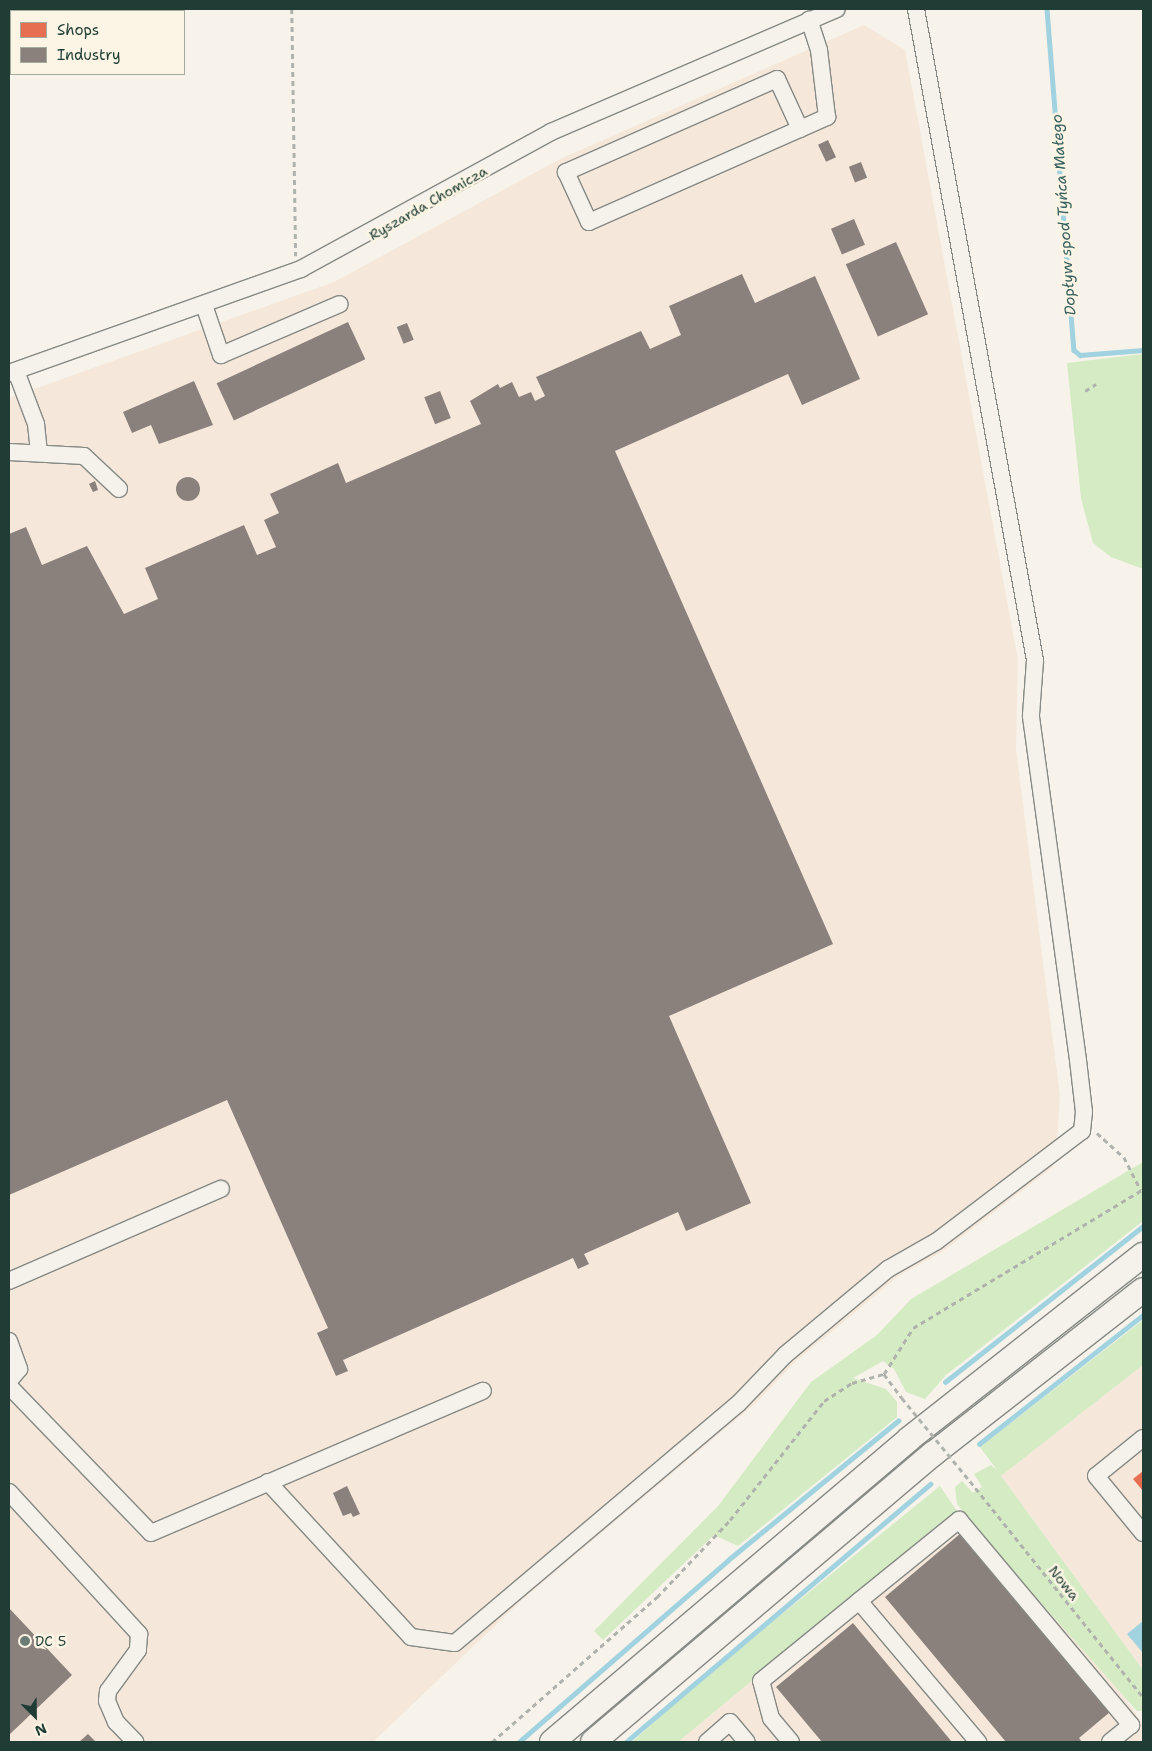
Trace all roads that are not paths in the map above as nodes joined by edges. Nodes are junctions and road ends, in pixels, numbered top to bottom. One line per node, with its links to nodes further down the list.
1 (837, 9): 3 (street, Ryszarda Chomicza)
2 (916, 9): 20 (street)
3 (810, 20): 4 (street); 6 (street, Ryszarda Chomicza)
4 (800, 129): 4 (street)
5 (340, 304): 6 (street)
6 (204, 305): 7 (street, Ryszarda Chomicza)
7 (12, 372): 9 (street)
8 (9, 452): 9 (street)
9 (39, 453): 10 (street)
10 (120, 489)
11 (221, 1189): 13 (street)
12 (1143, 1255): 25 (highway)
13 (9, 1281)
14 (1143, 1290): 26 (highway)
15 (9, 1341): 16 (street)
16 (9, 1381)
17 (9, 1386): 20 (street)
18 (483, 1391): 20 (street)
19 (1143, 1438): 22 (street)
20 (268, 1482)
21 (9, 1492): 24 (street)
22 (1143, 1532)
23 (858, 1601): 29 (street); 30 (street); 31 (street)
24 (135, 1742)
25 (552, 1742)
26 (593, 1742)
27 (707, 1742): 28 (street)
28 (747, 1742)
29 (792, 1742)
30 (978, 1742)
31 (1110, 1742)

